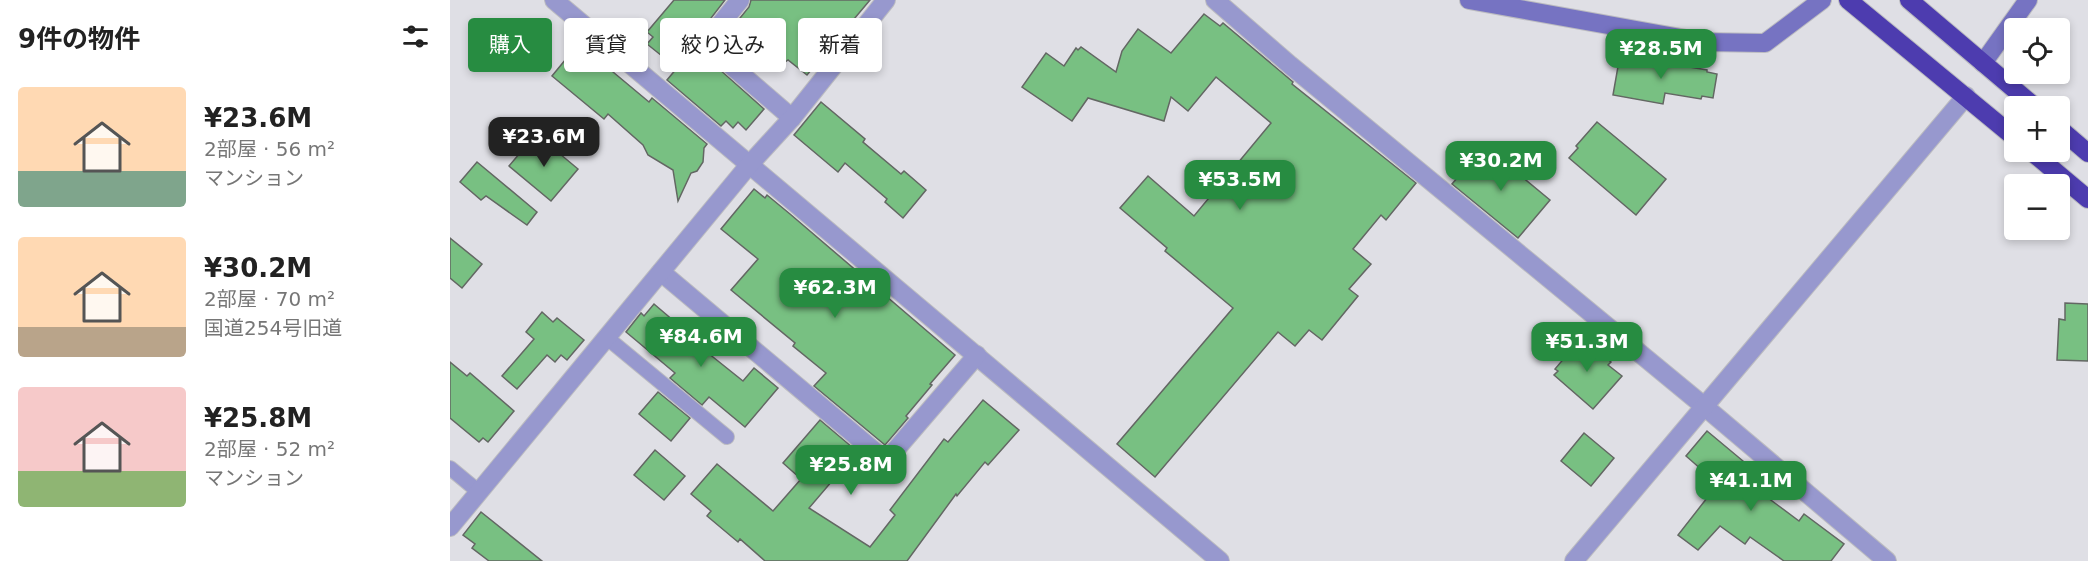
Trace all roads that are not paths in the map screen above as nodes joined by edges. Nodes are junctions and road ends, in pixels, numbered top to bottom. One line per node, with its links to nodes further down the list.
1 (555, 0): 18 (street)
2 (740, 0): 13 (street)
3 (886, 0): 13 (street)
4 (1215, 0): 23 (street)
5 (1469, 0): 6 (street)
6 (1822, 0)
7 (1848, 0): 11 (highway)
8 (1909, 0): 10 (highway)
9 (2028, 0): 10 (street)
10 (1983, 63): 12 (highway)
11 (1966, 96): 14 (highway); 23 (street)
12 (2022, 96)
13 (792, 118): 18 (street)
14 (2004, 128)
15 (2070, 138): 16 (highway)
16 (2088, 153)
17 (2044, 162): 19 (highway)
18 (749, 165): 20 (street); 22 (street)
19 (2088, 198)
20 (661, 272): 21 (street); 22 (street)
21 (606, 337): 24 (lane); 26 (street)
22 (977, 355): 28 (street)
23 (1705, 407): 29 (street); 30 (street)
24 (727, 437)
25 (450, 468): 26 (lane)
26 (479, 492): 27 (street)
27 (450, 527)
28 (1220, 561)
29 (1574, 561)
30 (1887, 561)

